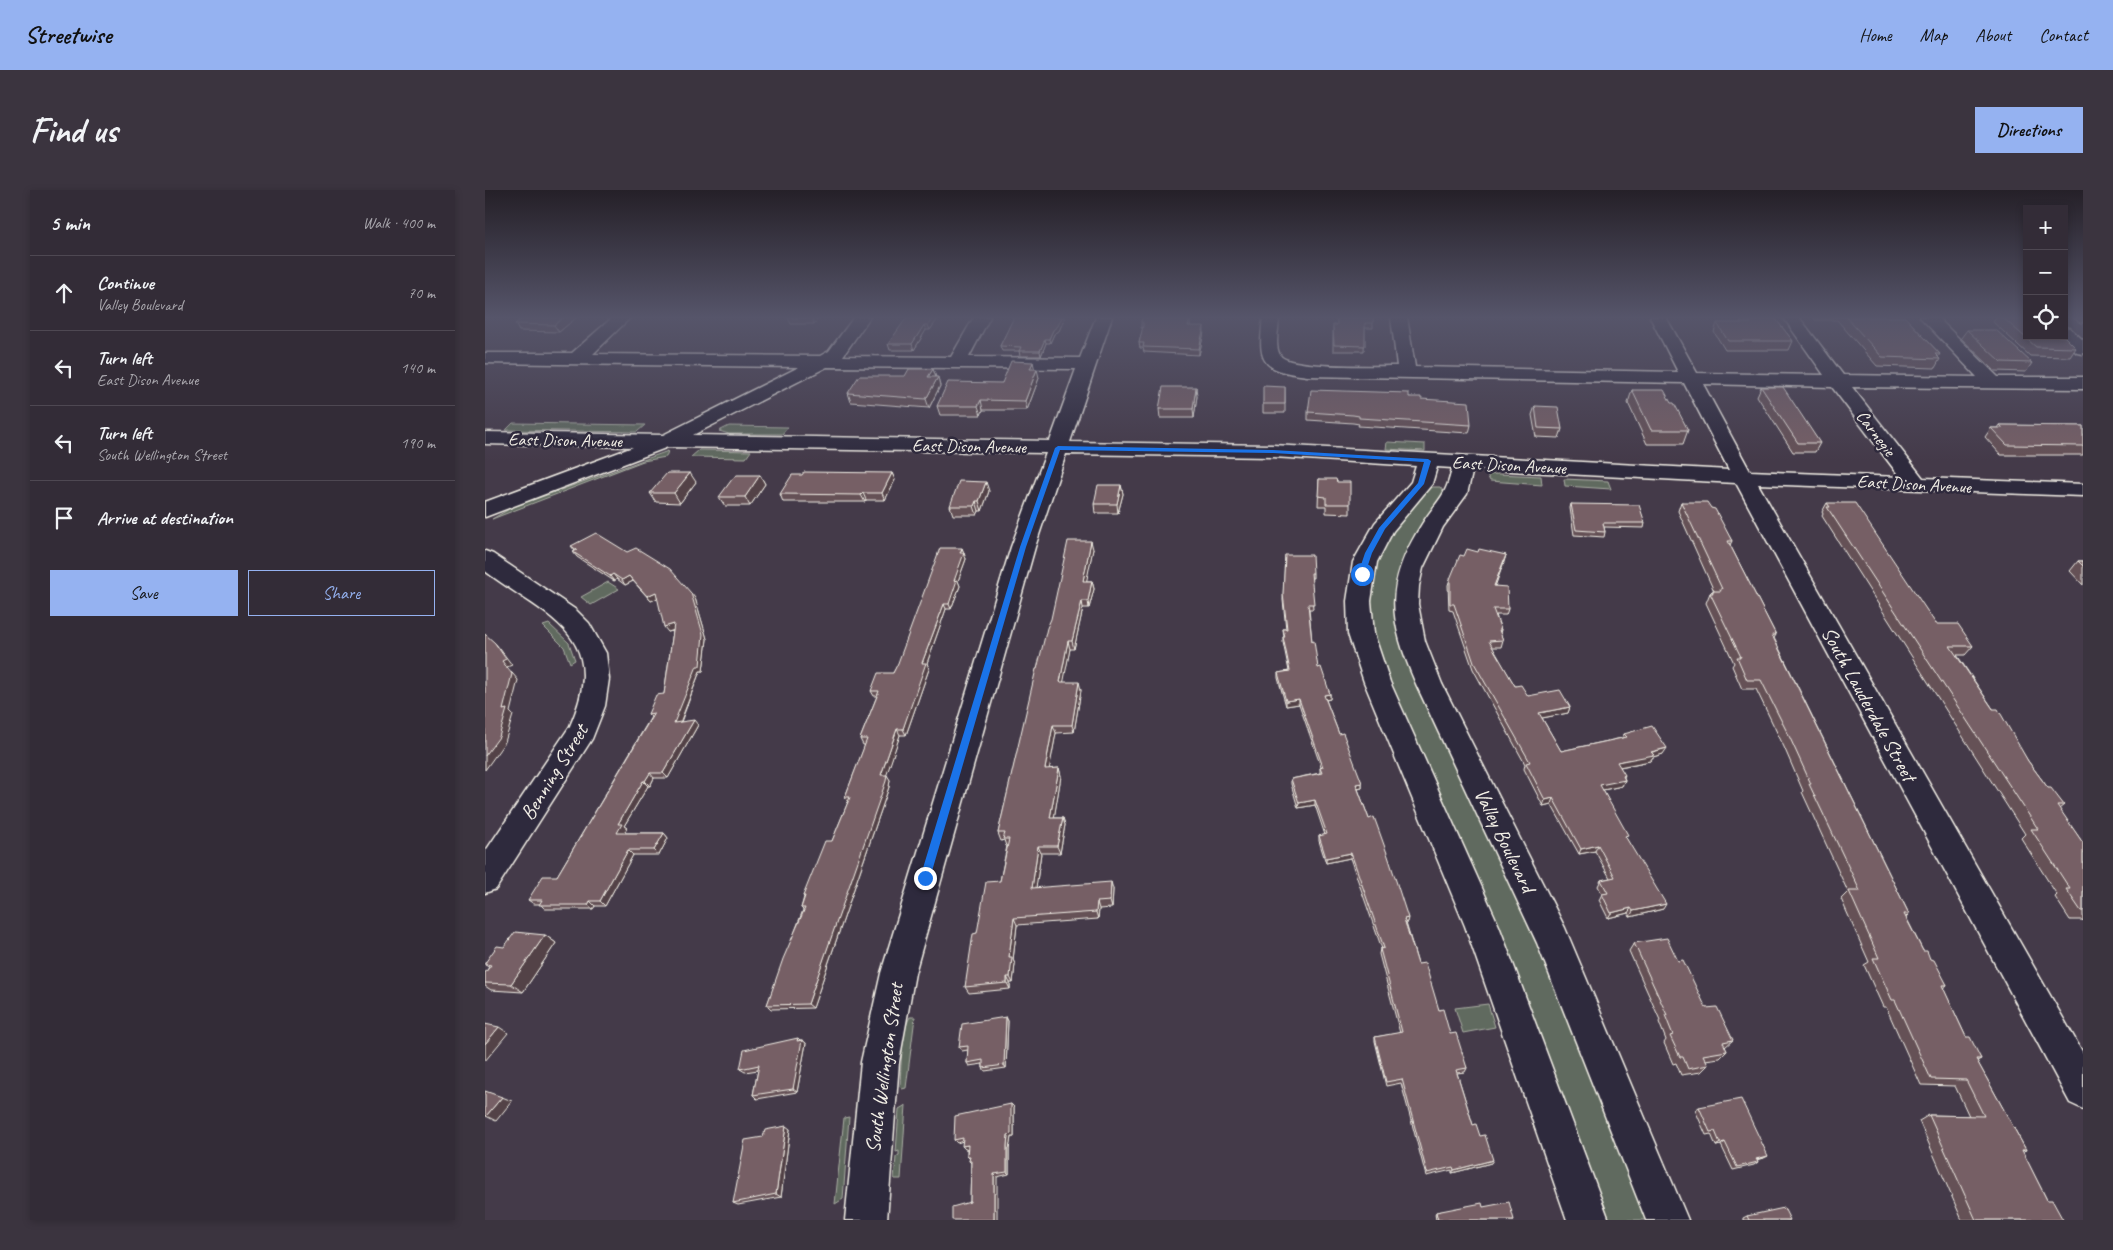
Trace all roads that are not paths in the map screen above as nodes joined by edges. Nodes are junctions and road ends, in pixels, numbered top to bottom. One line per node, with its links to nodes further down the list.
1 (814, 365): 14 (street)
2 (1087, 365): 15 (street, South Wellington Street)
3 (1279, 365): 8 (street)
4 (1406, 365): 8 (street)
5 (1684, 365): 9 (street, South Lauderdale Street)
6 (1826, 365): 10 (street, Carnegie)
7 (1976, 365): 11 (street)
8 (1407, 372): 9 (street)
9 (1691, 378): 10 (street); 18 (street, South Lauderdale Street)
10 (1837, 381): 11 (street); 19 (street, Carnegie)
11 (1993, 382): 12 (street)
12 (2083, 383)
13 (485, 438): 14 (street, East Dison Avenue)
14 (666, 441): 15 (street, East Dison Avenue); 21 (street)
15 (1058, 448): 16 (street, East Dison Avenue); 25 (street, South Wellington Street)
16 (1428, 461): 17 (street, East Dison Avenue); 26 (street)
17 (1464, 463): 18 (street, East Dison Avenue); 27 (street, Valley Boulevard)
18 (1742, 476): 19 (street, East Dison Avenue); 24 (street, South Lauderdale Street)
19 (1917, 484): 20 (street, East Dison Avenue)
20 (2082, 490)
21 (485, 510)
22 (485, 559): 23 (street, Benning Street)
23 (485, 879)
24 (2083, 1090)
25 (866, 1220)
26 (1588, 1220)
27 (1667, 1220)

